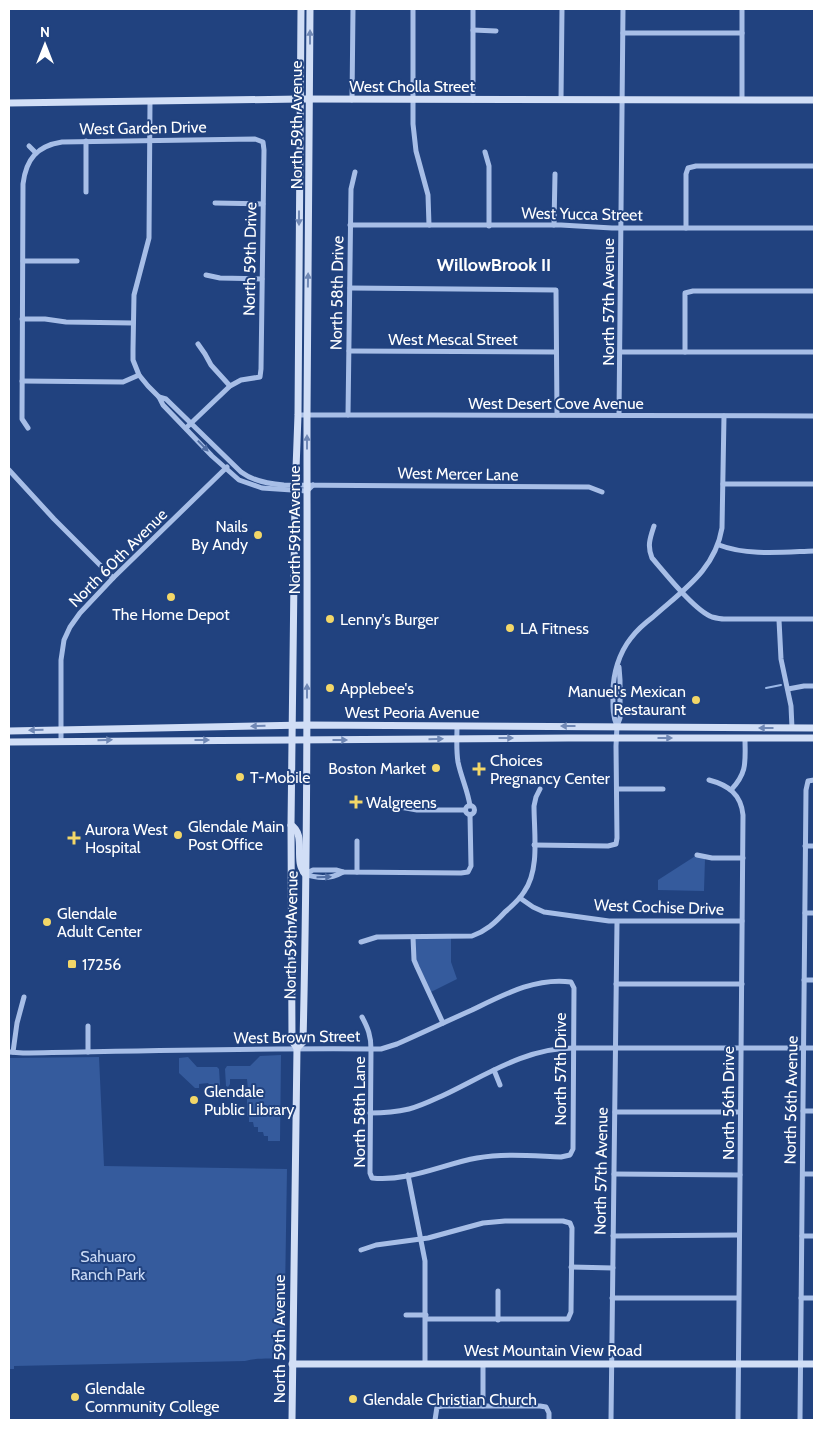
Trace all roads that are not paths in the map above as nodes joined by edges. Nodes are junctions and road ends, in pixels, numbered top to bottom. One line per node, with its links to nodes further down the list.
1 (301, 9): 13 (main road, North 59th Avenue)
2 (310, 9): 14 (main road, North 59th Avenue, one-way to 2)
3 (353, 9): 15 (street)
4 (413, 9): 16 (street)
5 (473, 9): 9 (street)
6 (562, 9): 18 (street)
7 (623, 9): 11 (street, North 57th Avenue)
8 (742, 9): 12 (street)
9 (473, 30): 10 (street); 17 (street)
10 (496, 30)
11 (623, 33): 12 (street); 19 (street, North 57th Avenue)
12 (742, 33): 20 (street)
13 (300, 99): 14 (main road, West Cholla Street); 22 (main road, West Cholla Street); 65 (main road, North 59th Avenue, one-way to 65)
14 (310, 99): 15 (main road, West Cholla Street); 61 (main road, North 59th Avenue, one-way to 14)
15 (352, 100): 16 (main road, West Cholla Street)
16 (413, 100): 17 (main road, West Cholla Street); 37 (street)
17 (473, 100): 18 (main road, West Cholla Street)
18 (561, 100): 19 (main road, West Cholla Street)
19 (622, 100): 20 (main road, West Cholla Street); 40 (street, North 57th Avenue)
20 (742, 100): 21 (main road, West Cholla Street)
21 (814, 100)
22 (150, 102): 23 (main road, West Cholla Street); 24 (street)
23 (9, 103)
24 (150, 140): 25 (street, West Garden Drive); 26 (street, West Garden Drive); 50 (street)
25 (86, 142): 29 (street, West Garden Drive); 33 (street)
26 (263, 142): 35 (street, North 59th Drive)
27 (29, 146): 29 (street)
28 (485, 152): 39 (street)
29 (36, 153): 43 (street)
30 (814, 166): 41 (street)
31 (355, 172): 36 (street, North 58th Drive)
32 (555, 174): 38 (street)
33 (86, 192)
34 (215, 203): 35 (street)
35 (263, 204): 46 (street, North 59th Drive)
36 (350, 225): 37 (street, West Yucca Street); 47 (street, North 58th Drive)
37 (429, 225): 39 (street, West Yucca Street)
38 (554, 225): 39 (street, West Yucca Street); 40 (street, West Yucca Street)
39 (489, 226)
40 (621, 228): 41 (street, West Yucca Street); 54 (street, North 57th Avenue)
41 (686, 228): 42 (street, West Yucca Street)
42 (814, 228)
43 (23, 261): 44 (street); 49 (street)
44 (77, 261)
45 (206, 275): 46 (street)
46 (262, 279): 59 (street, North 59th Drive)
47 (350, 288): 52 (street, North 58th Drive); 53 (street)
48 (814, 291): 55 (street)
49 (22, 319): 50 (street); 58 (street)
50 (133, 323): 57 (street)
51 (198, 344): 59 (street)
52 (349, 351): 53 (street, West Mescal Street); 62 (street, North 58th Drive)
53 (556, 352): 63 (street)
54 (620, 352): 55 (street); 64 (street, North 57th Avenue)
55 (685, 352): 56 (street)
56 (814, 352)
57 (140, 375): 58 (street); 60 (street)
58 (22, 381): 69 (street)
59 (230, 386): 68 (street)
60 (159, 397): 68 (street); 70 (street)
61 (307, 415): 62 (street, West Desert Cove Avenue); 65 (street, West Desert Cove Avenue); 76 (main road, North 59th Avenue, one-way to 61)
62 (348, 415): 63 (street, West Desert Cove Avenue)
63 (557, 415): 64 (street, West Desert Cove Avenue)
64 (619, 415): 66 (street, West Desert Cove Avenue)
65 (298, 416): 77 (main road, North 59th Avenue)
66 (724, 416): 67 (street, West Desert Cove Avenue); 74 (street)
67 (814, 416)
68 (191, 424): 70 (street); 71 (street)
69 (28, 428)
70 (186, 428): 72 (street, one-way to 72)
71 (231, 463): 72 (street, North 60th Avenue); 77 (street, West Mercer Lane)
72 (225, 468): 77 (street, West Mercer Lane); 82 (street, North 60th Avenue)
73 (9, 470): 82 (street)
74 (723, 484): 75 (street); 80 (street)
75 (814, 484)
76 (309, 487): 77 (street, West Mercer Lane); 78 (street, West Mercer Lane); 89 (main road, North 59th Avenue, one-way to 76)
77 (296, 488): 88 (main road, North 59th Avenue)
78 (602, 492)
79 (654, 526): 83 (street)
80 (719, 545): 81 (street); 83 (street)
81 (814, 551)
82 (113, 578): 96 (street, North 60th Avenue)
83 (682, 591): 85 (street); 91 (street)
84 (814, 619): 85 (street)
85 (779, 620): 87 (street)
86 (814, 686): 87 (street)
87 (788, 689): 93 (street)
88 (292, 725): 89 (main road, West Peoria Avenue); 92 (main road, West Peoria Avenue, one-way to 92); 102 (main road, North 59th Avenue)
89 (307, 725): 90 (main road, West Peoria Avenue); 103 (main road, North 59th Avenue)
90 (457, 726): 91 (main road, West Peoria Avenue, one-way to 90); 100 (street)
91 (617, 726): 93 (main road, West Peoria Avenue, one-way to 91); 97 (street)
92 (180, 727): 96 (main road, West Peoria Avenue); 101 (main road)
93 (792, 728): 94 (main road, West Peoria Avenue)
94 (814, 728)
95 (9, 730): 96 (main road, West Peoria Avenue, one-way to 95)
96 (62, 730): 104 (street, North 60th Avenue)
97 (616, 738): 98 (main road, West Peoria Avenue, one-way to 98); 100 (main road, West Peoria Avenue, one-way to 97); 109 (street)
98 (745, 738): 99 (main road, West Peoria Avenue); 111 (street)
99 (814, 738)
100 (456, 739): 103 (main road, West Peoria Avenue, one-way to 100); 113 (street)
101 (180, 740): 102 (main road, West Peoria Avenue, one-way to 102); 104 (main road, West Peoria Avenue, one-way to 101)
102 (292, 740): 103 (main road, West Peoria Avenue); 114 (main road, North 59th Avenue)
103 (307, 740): 122 (main road, North 59th Avenue)
104 (62, 741): 105 (main road, West Peoria Avenue)
105 (9, 742)
106 (709, 780): 111 (street)
107 (811, 780): 117 (street, North 56th Avenue)
108 (540, 789): 116 (street)
109 (617, 789): 110 (street); 116 (street)
110 (663, 789)
111 (732, 790): 120 (street, North 56th Drive)
112 (400, 807): 113 (street)
113 (468, 808): 121 (street)
114 (291, 825): 122 (main road); 139 (main road, North 59th Avenue)
115 (357, 841): 121 (street)
116 (534, 845): 123 (street)
117 (806, 846): 118 (street); 124 (street, North 56th Avenue)
118 (814, 846)
119 (697, 855): 120 (street)
120 (743, 858): 126 (street, North 56th Drive)
121 (357, 872): 122 (street)
122 (305, 874): 139 (main road, North 59th Avenue)
123 (520, 898): 127 (street, West Cochise Drive); 128 (street)
124 (805, 913): 125 (street); 130 (street, North 56th Avenue)
125 (814, 913)
126 (742, 921): 127 (street, West Cochise Drive); 134 (street, North 56th Drive)
127 (617, 922): 133 (street, North 57th Avenue)
128 (413, 937): 129 (street); 137 (street)
129 (361, 942)
130 (804, 980): 131 (street); 143 (street, North 56th Avenue)
131 (814, 980)
132 (571, 982): 137 (street, West Brown Street); 140 (street, North 57th Drive)
133 (616, 984): 134 (street); 141 (street, North 57th Avenue)
134 (742, 984): 142 (street, North 56th Drive)
135 (24, 997): 146 (street)
136 (362, 1018): 145 (street, North 58th Lane)
137 (443, 1023): 145 (street, West Brown Street)
138 (88, 1026): 147 (street)
139 (296, 1048): 145 (street, West Brown Street); 147 (street, West Brown Street); 177 (main road, North 59th Avenue)
140 (573, 1048): 141 (street); 148 (street); 158 (street, North 57th Drive)
141 (615, 1048): 142 (street); 150 (street, North 57th Avenue)
142 (740, 1048): 143 (street); 151 (street, North 56th Drive)
143 (804, 1048): 144 (street); 152 (street, North 56th Avenue)
144 (814, 1048)
145 (371, 1049): 154 (street, North 58th Lane)
146 (11, 1052): 147 (street, West Brown Street)
147 (88, 1052)
148 (494, 1070): 149 (street); 154 (street)
149 (500, 1085)
150 (615, 1112): 151 (street); 155 (street, North 57th Avenue)
151 (740, 1112): 159 (street, North 56th Drive)
152 (803, 1112): 153 (street); 156 (street, North 56th Avenue)
153 (814, 1112)
154 (370, 1113): 158 (street, North 58th Lane)
155 (614, 1174): 159 (street); 160 (street, North 57th Avenue)
156 (802, 1174): 157 (street); 162 (street, North 56th Avenue)
157 (814, 1174)
158 (408, 1175): 164 (street)
159 (740, 1175): 161 (street, North 56th Drive)
160 (613, 1236): 161 (street); 167 (street, North 57th Avenue)
161 (739, 1236): 170 (street, North 56th Drive)
162 (802, 1236): 163 (street); 171 (street, North 56th Avenue)
163 (814, 1236)
164 (422, 1239): 165 (street); 166 (street); 174 (street)
165 (361, 1250)
166 (571, 1267): 167 (street); 175 (street)
167 (613, 1268): 169 (street, North 57th Avenue)
168 (498, 1291): 175 (street)
169 (612, 1298): 170 (street); 181 (street, North 57th Avenue)
170 (738, 1298): 182 (street, North 56th Drive)
171 (801, 1298): 172 (street); 179 (street, North 56th Avenue)
172 (814, 1298)
173 (406, 1315): 174 (street)
174 (426, 1317): 175 (street); 176 (street)
175 (498, 1320)
176 (425, 1363): 177 (main road, West Mountain View Road); 178 (main road, West Mountain View Road)
177 (292, 1364): 184 (main road, North 59th Avenue)
178 (483, 1364): 181 (main road, West Mountain View Road); 183 (street)
179 (800, 1364): 180 (main road, West Mountain View Road); 182 (main road, West Mountain View Road); 189 (street, North 56th Avenue)
180 (814, 1364)
181 (612, 1365): 182 (main road, West Mountain View Road); 187 (street, North 57th Avenue)
182 (738, 1365): 188 (street, North 56th Drive)
183 (483, 1406): 185 (street); 186 (street)
184 (292, 1420)
185 (435, 1420)
186 (549, 1420)
187 (611, 1420)
188 (738, 1420)
189 (800, 1420)

